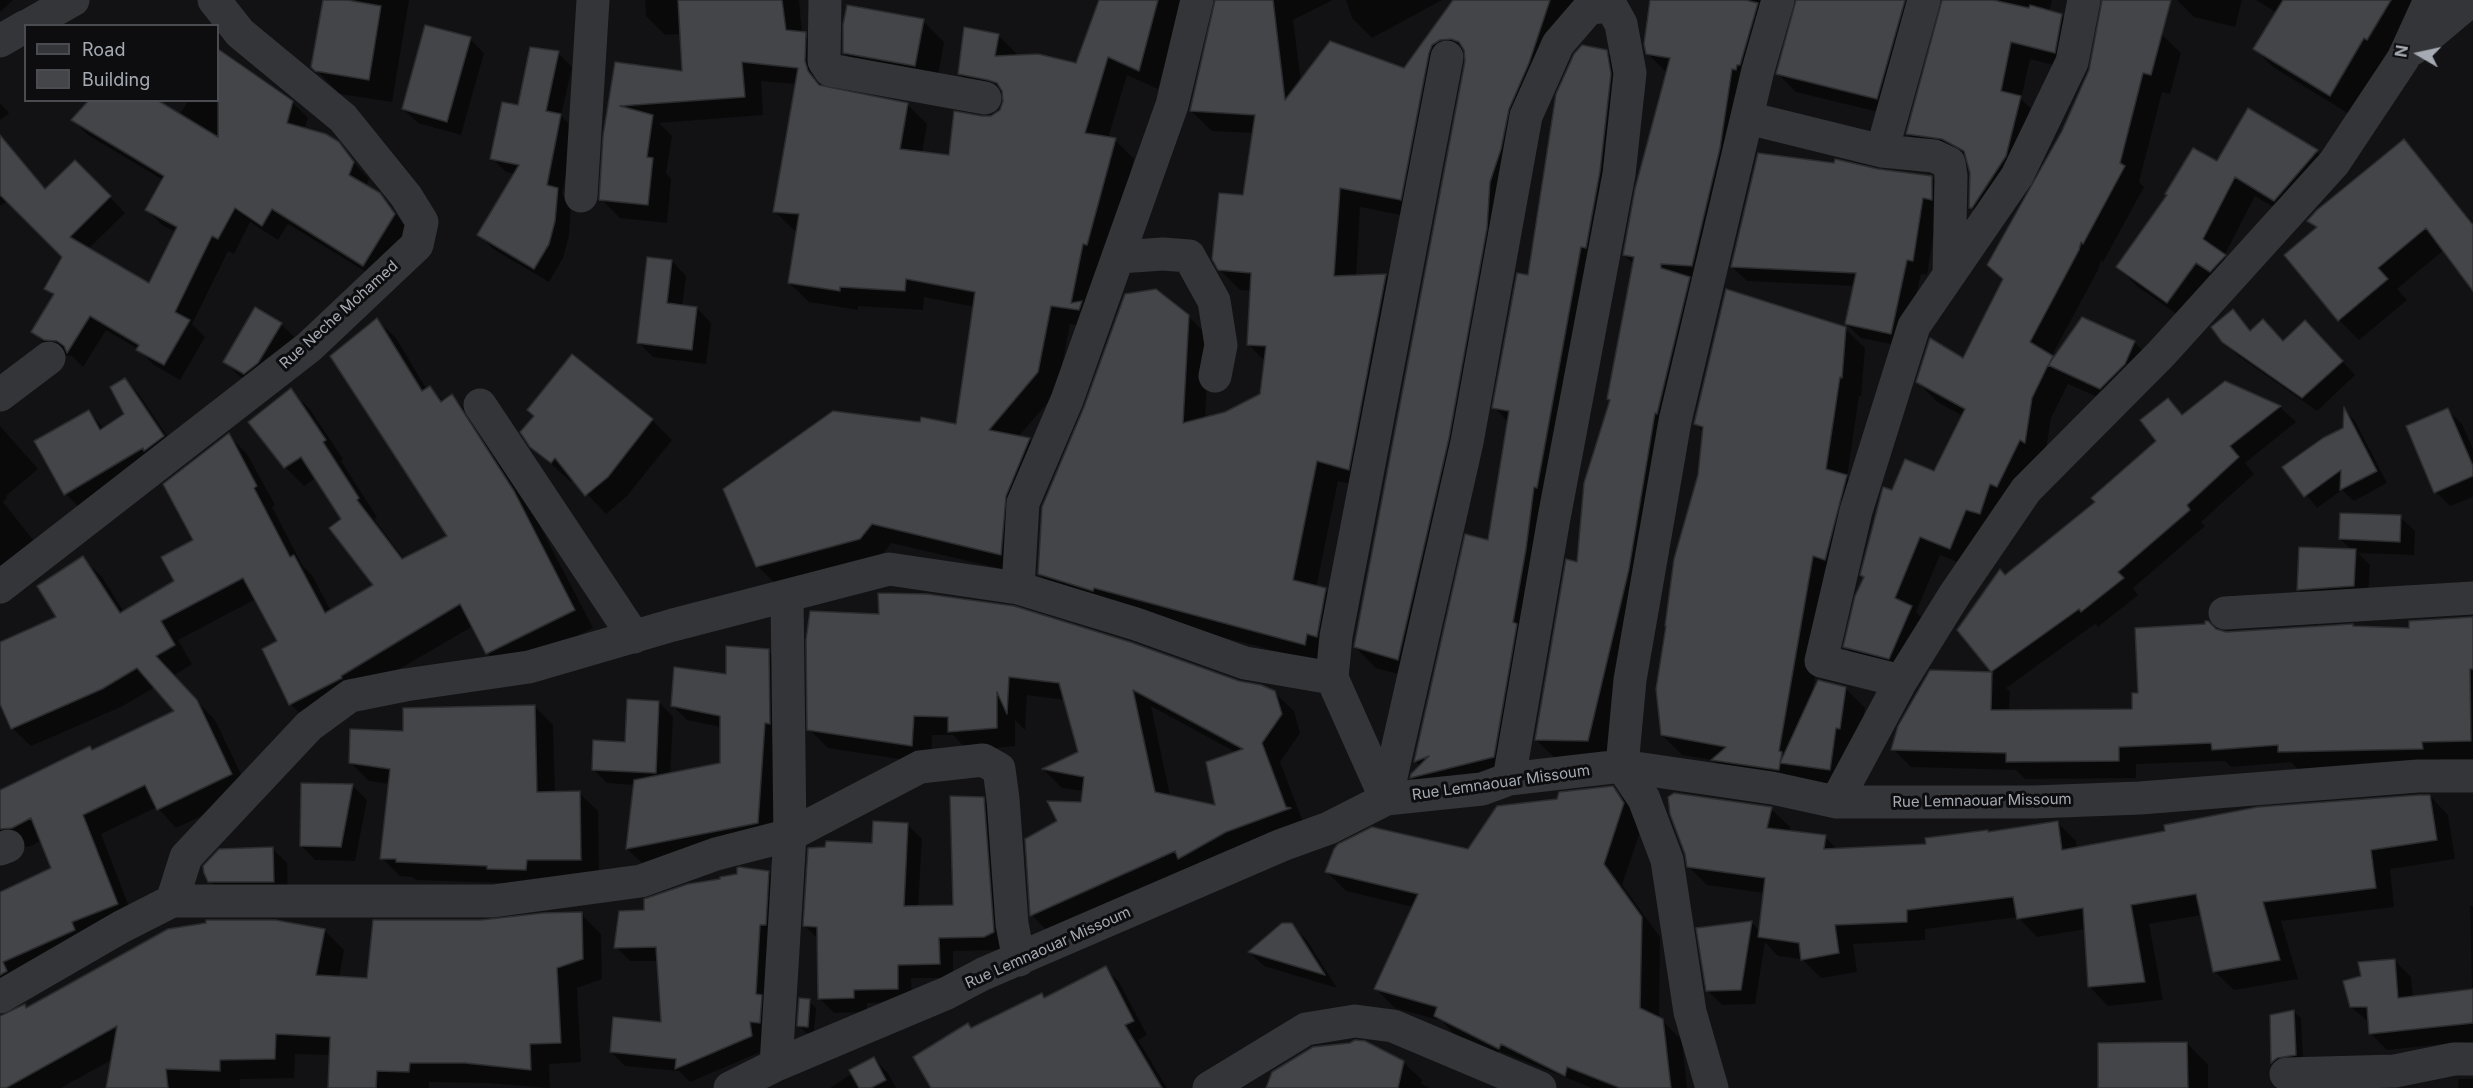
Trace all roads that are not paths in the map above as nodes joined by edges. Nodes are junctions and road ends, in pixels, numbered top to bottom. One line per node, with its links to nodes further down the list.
1 (73, 0): 12 (street)
2 (214, 0): 27 (street, Rue Neche Mohamed)
3 (593, 0): 20 (street)
4 (825, 0): 17 (street)
5 (1197, 0): 21 (street)
6 (1778, 0): 18 (street)
7 (1924, 0): 19 (street)
8 (2084, 0): 22 (street)
9 (2430, 0): 16 (street)
10 (2471, 0): 16 (street)
11 (1612, 3): 37 (street); 38 (street)
12 (30, 24)
13 (24, 27): 14 (street)
14 (0, 42)
15 (1447, 57): 33 (street)
16 (2403, 59): 34 (street)
17 (985, 98)
18 (1748, 118): 19 (street); 35 (street)
19 (1882, 151): 22 (street)
20 (581, 196)
21 (1119, 257): 24 (street); 28 (street)
22 (1949, 274): 34 (street)
23 (49, 358): 25 (street)
24 (1215, 376)
25 (0, 395)
26 (480, 405): 32 (street)
27 (0, 587)
28 (1018, 588): 29 (street); 33 (street)
29 (787, 596): 32 (street); 40 (street)
30 (2473, 598): 31 (street)
31 (2225, 613)
32 (634, 637): 41 (street)
33 (1332, 678): 38 (street)
34 (1901, 681): 39 (street)
35 (1622, 766): 37 (street, Rue Lemnaouar Missoum); 39 (street, Rue Lemnaouar Missoum); 50 (street)
36 (2473, 776): 39 (street, Rue Lemnaouar Missoum)
37 (1509, 779): 38 (street, Rue Lemnaouar Missoum)
38 (1386, 799): 42 (street, Rue Lemnaouar Missoum)
39 (1836, 802)
40 (790, 835): 41 (street); 42 (street); 45 (street)
41 (172, 901): 43 (street)
42 (1019, 960): 45 (street, Rue Lemnaouar Missoum)
43 (0, 997)
44 (2473, 1059): 46 (street)
45 (776, 1065): 47 (street, Rue Lemnaouar Missoum)
46 (2286, 1074)
47 (730, 1088)
48 (1209, 1088): 49 (street)
49 (1540, 1088)
50 (1712, 1088)

